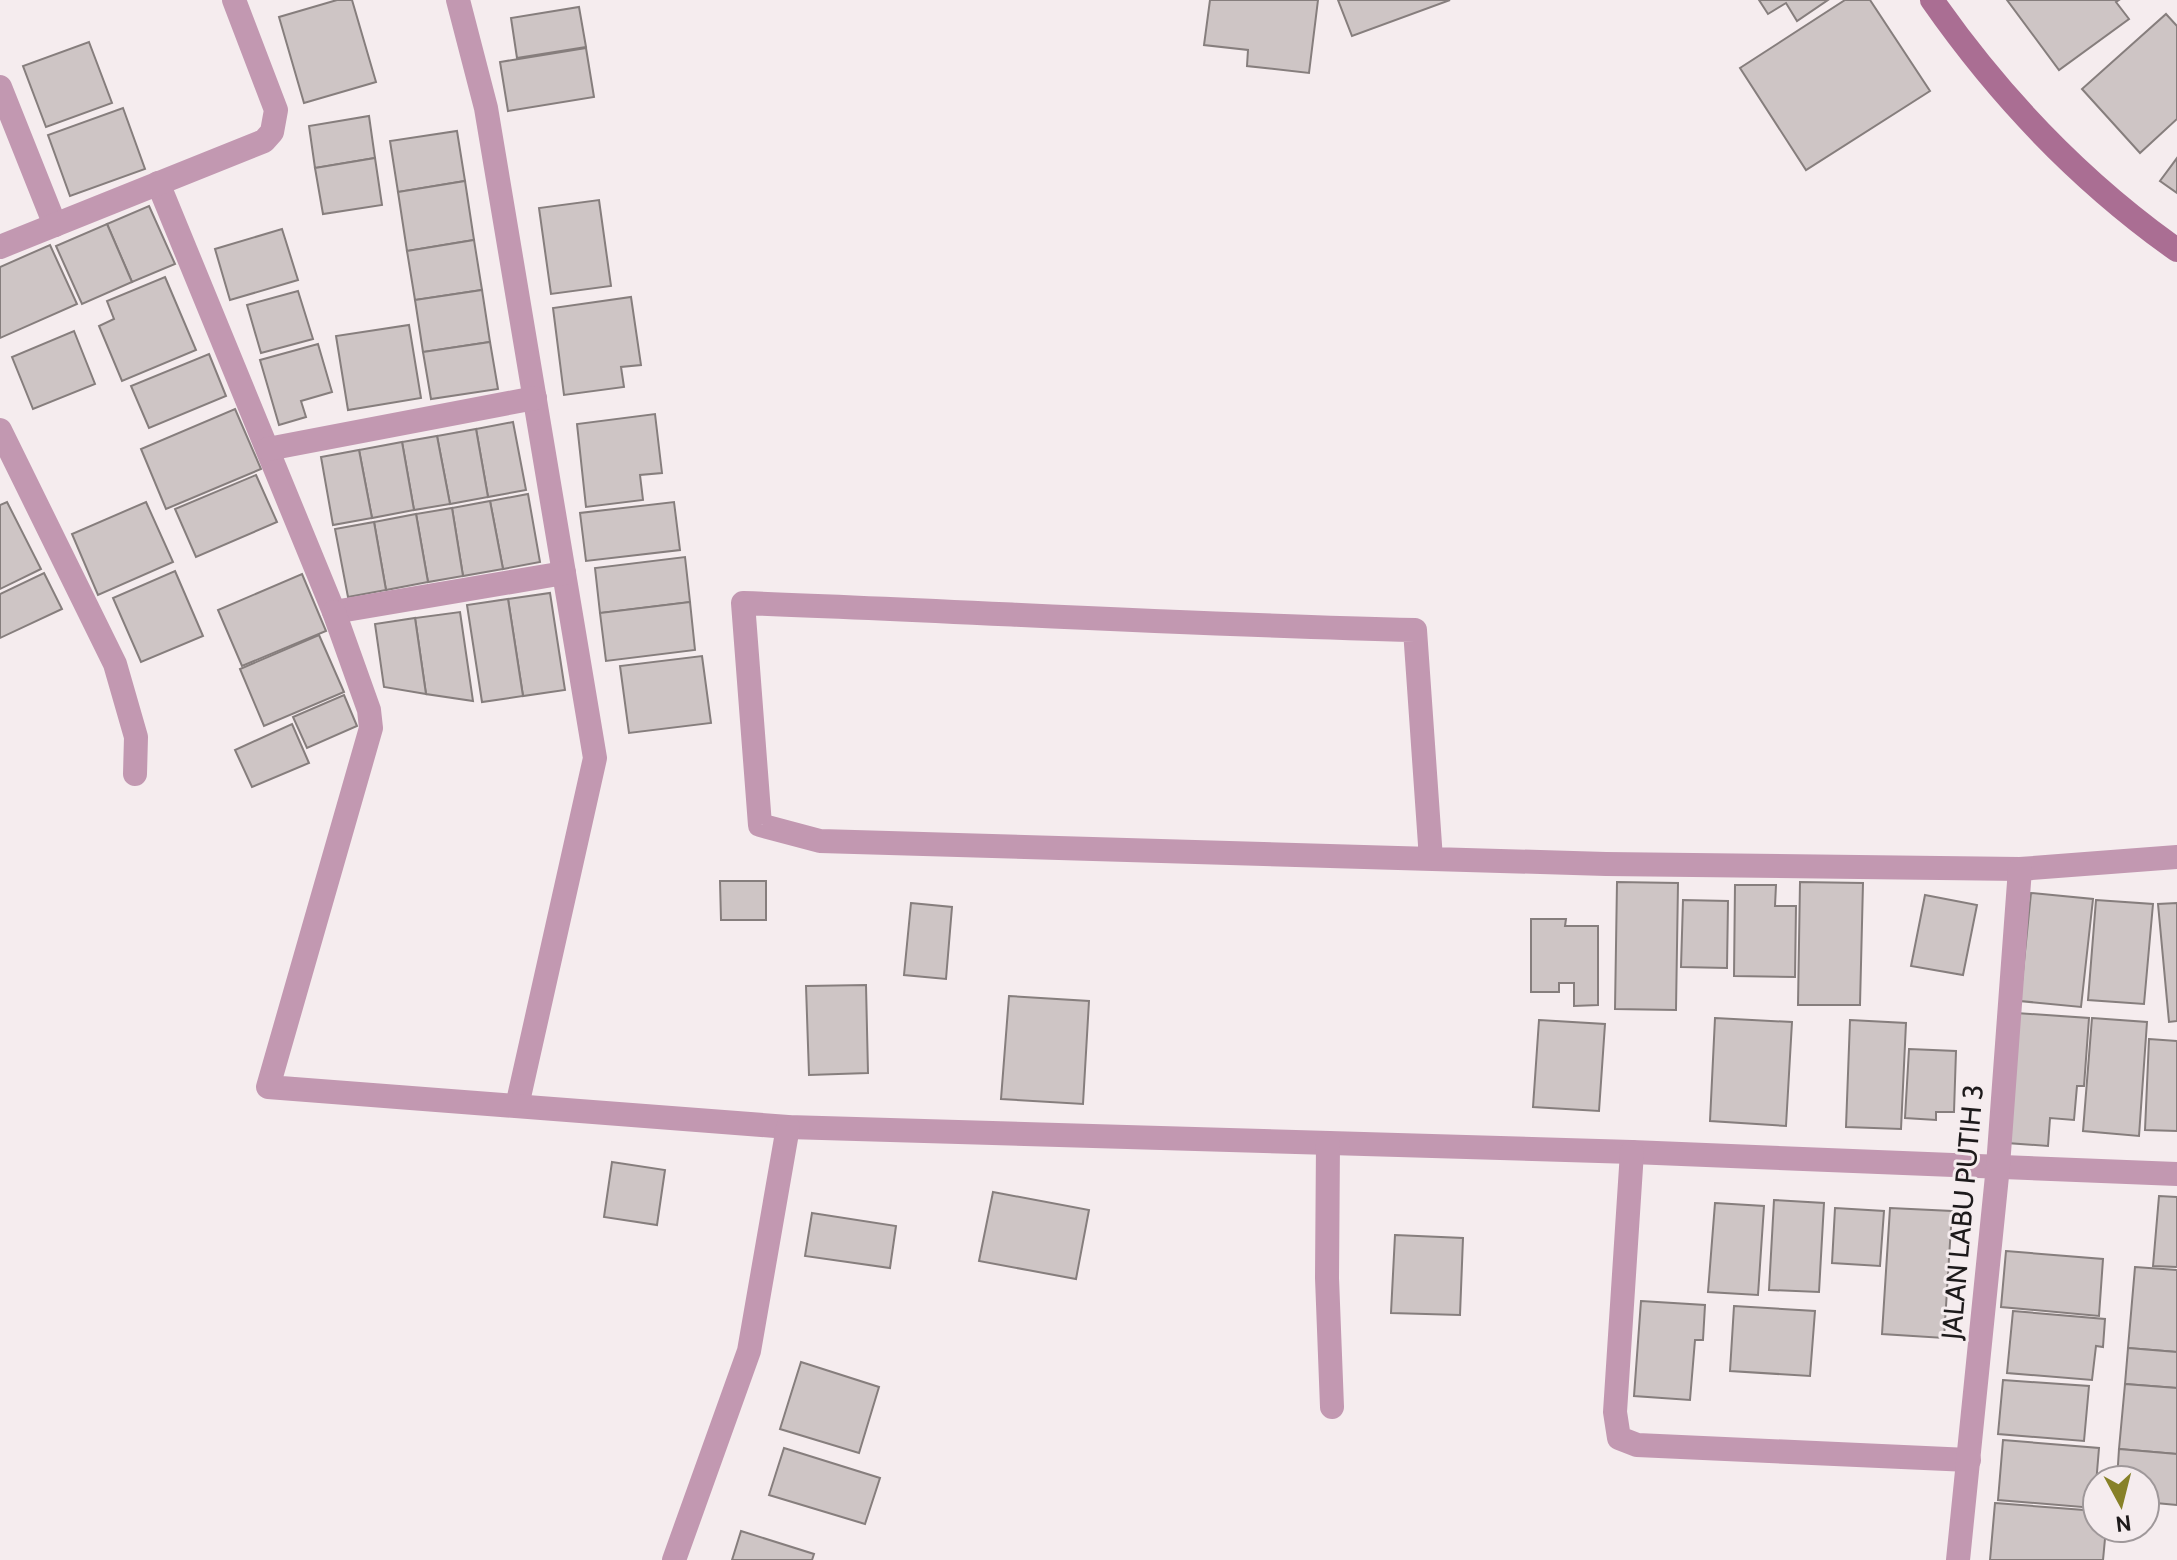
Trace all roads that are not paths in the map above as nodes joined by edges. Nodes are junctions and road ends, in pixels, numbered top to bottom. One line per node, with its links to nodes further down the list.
1 (234, 0): 5 (street)
2 (458, 0): 9 (street)
3 (1932, 0): 8 (street)
4 (0, 87): 6 (street)
5 (158, 183): 6 (street); 11 (street)
6 (55, 225): 7 (street)
7 (0, 247)
8 (2177, 250)
9 (535, 398): 11 (street); 12 (street)
10 (0, 430): 14 (street)
11 (268, 449): 13 (street)
12 (564, 573): 13 (street); 18 (street)
13 (334, 612): 18 (street)
14 (135, 774)
15 (2177, 857): 17 (street)
16 (1431, 859): 16 (street); 17 (street)
17 (2020, 869): 22 (street, JALAN LABU PUTIH 3)
18 (517, 1106): 19 (street)
19 (788, 1127): 20 (street); 26 (street)
20 (1328, 1143): 21 (street); 24 (street)
21 (1632, 1152): 22 (street); 25 (street)
22 (1998, 1166): 23 (street); 25 (street, JALAN LABU PUTIH 3)
23 (2177, 1174)
24 (1332, 1407)
25 (1969, 1460): 27 (street, JALAN LABU PUTIH 3)
26 (674, 1560)
27 (1958, 1560)

